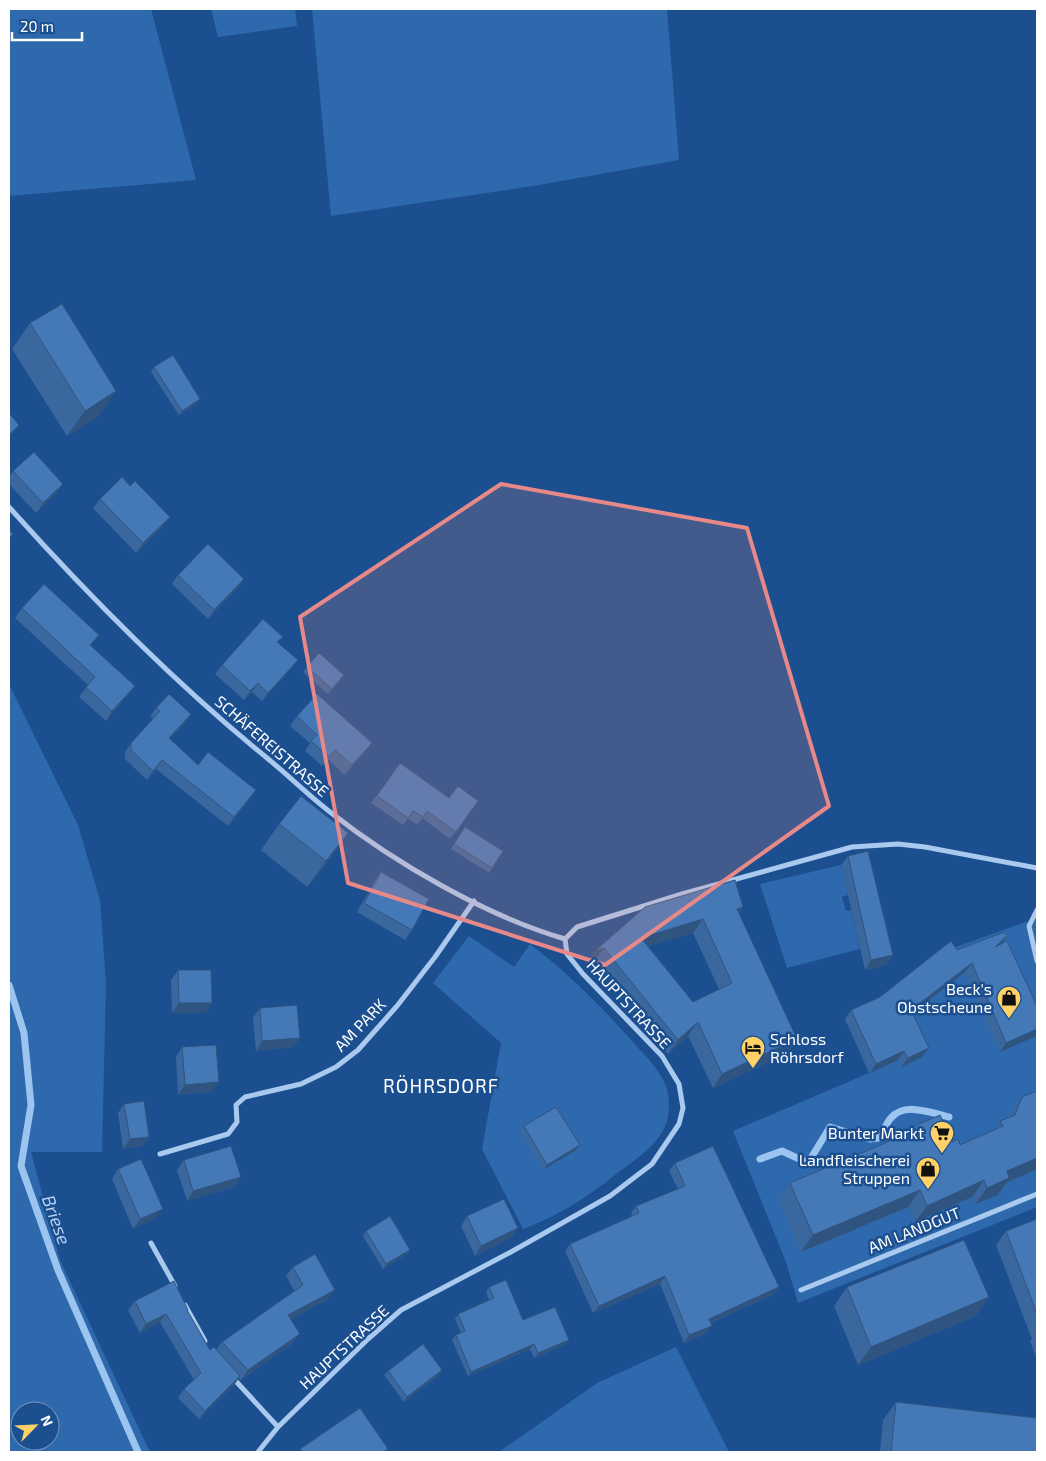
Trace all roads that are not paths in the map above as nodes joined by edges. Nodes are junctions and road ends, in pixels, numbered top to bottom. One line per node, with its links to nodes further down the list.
1 (9, 507): 3 (street, SCHÄFEREISTRASSE)
2 (1037, 868): 5 (street)
3 (474, 901): 5 (street, SCHÄFEREISTRASSE); 7 (street, AM PARK)
4 (1037, 910): 6 (street)
5 (565, 939): 15 (street, HAUPTSTRASSE)
6 (1037, 961)
7 (160, 1154)
8 (1037, 1194): 10 (street, AM LANDGUT)
9 (151, 1243): 11 (street)
10 (801, 1290)
11 (179, 1294)
12 (184, 1302): 13 (street)
13 (207, 1345)
14 (231, 1376): 15 (street)
15 (278, 1427): 16 (street, HAUPTSTRASSE)
16 (258, 1452)

